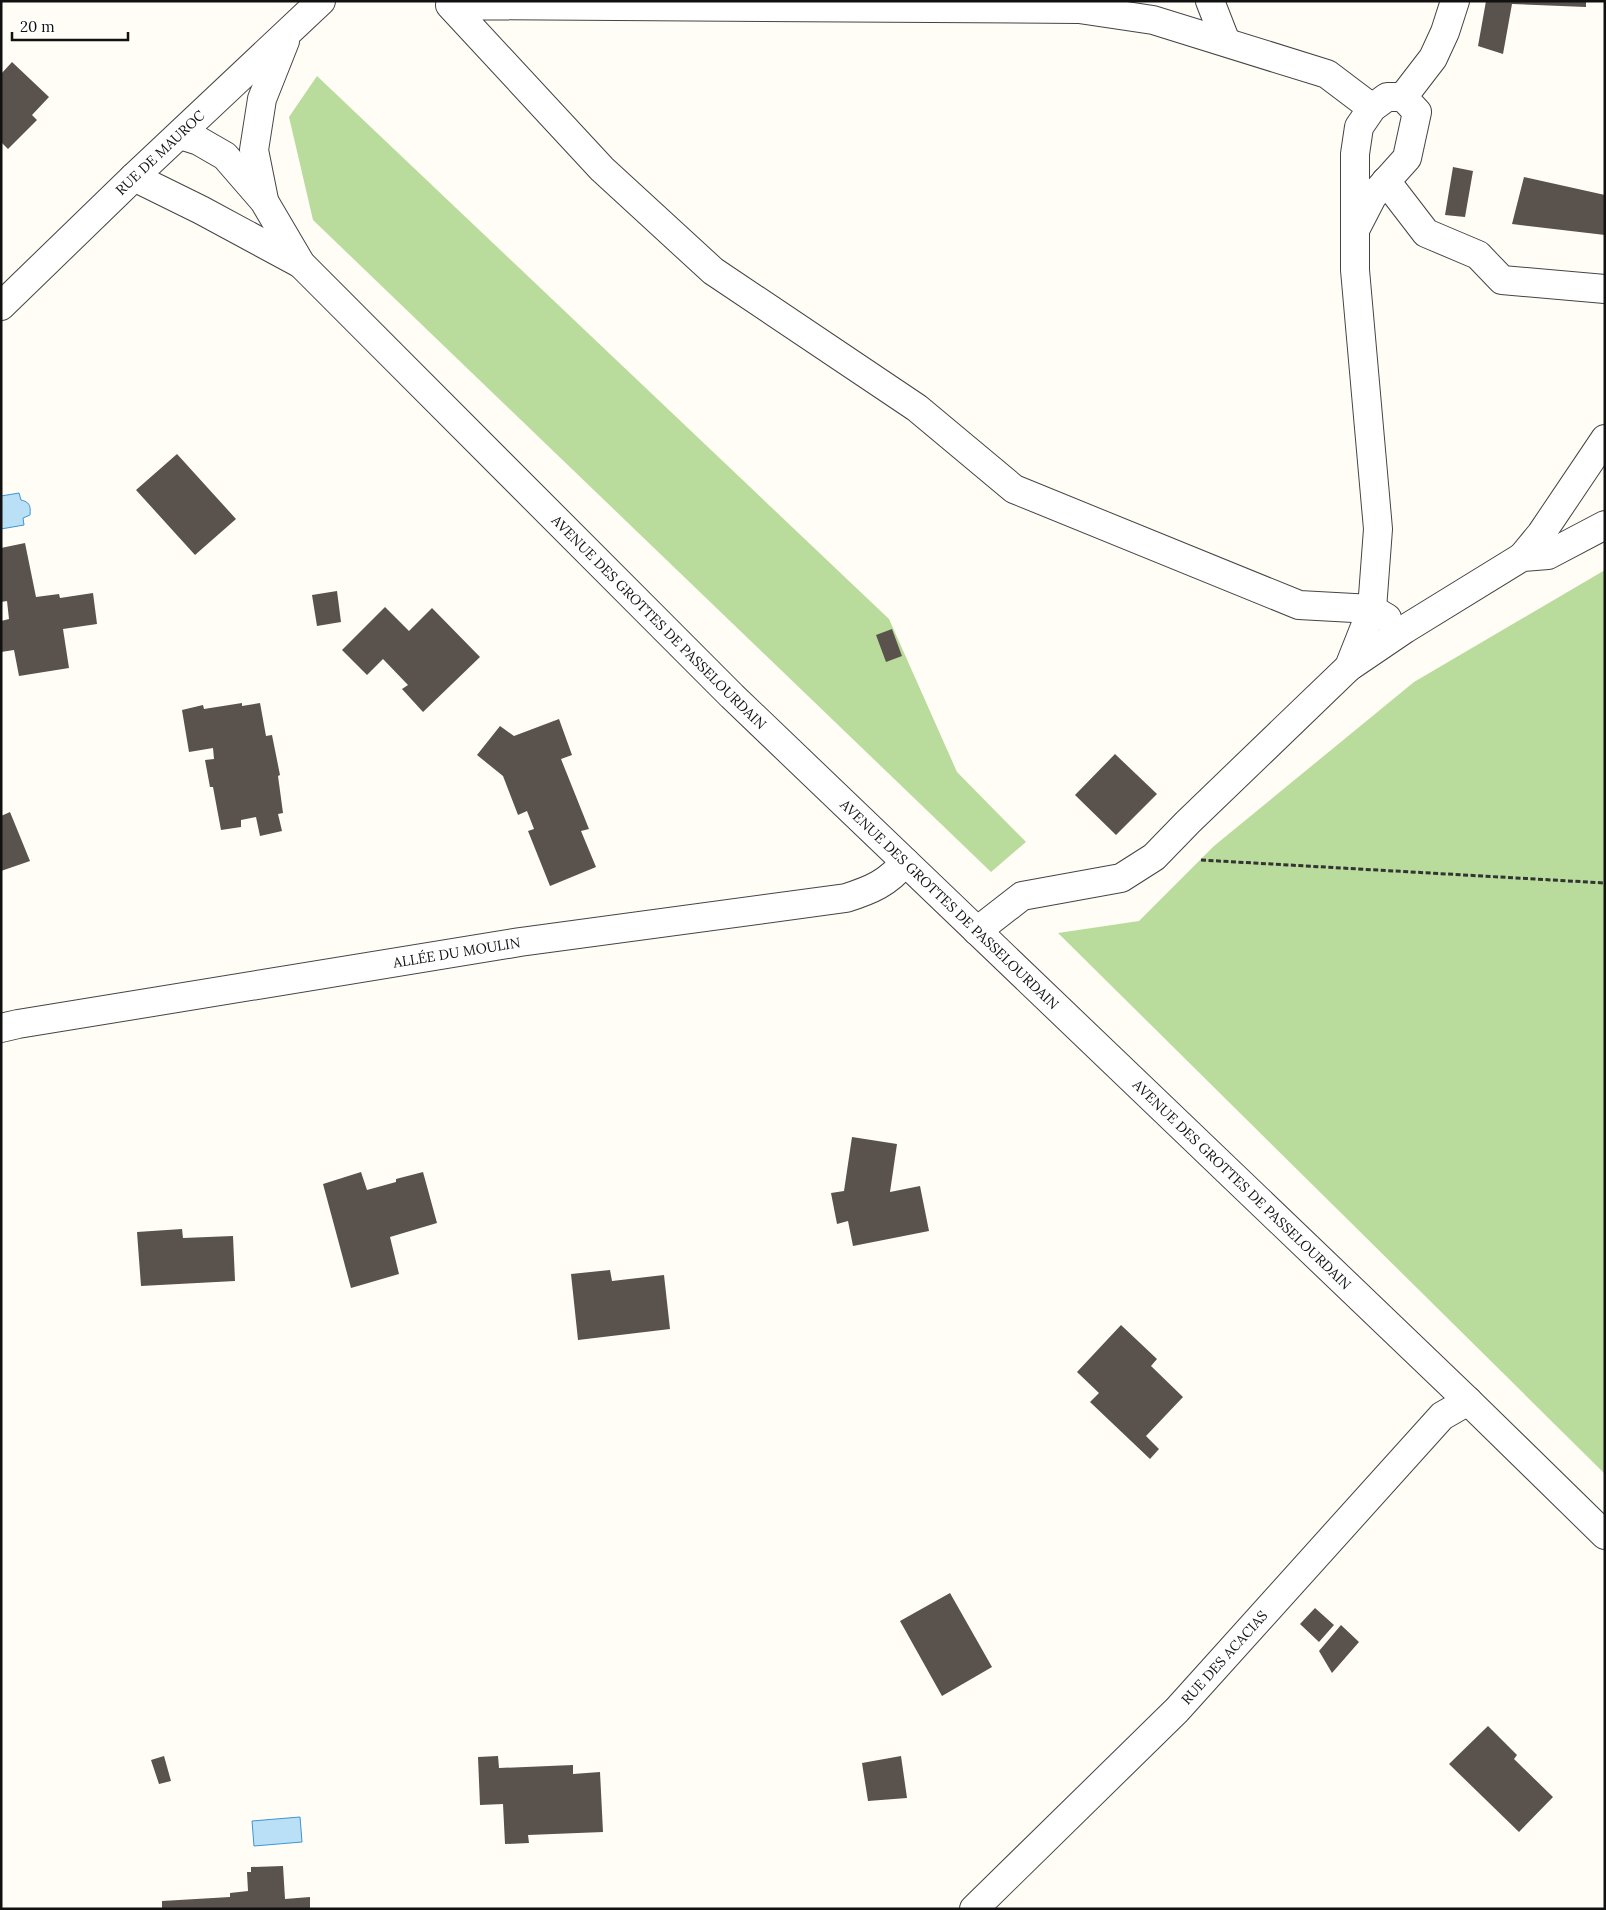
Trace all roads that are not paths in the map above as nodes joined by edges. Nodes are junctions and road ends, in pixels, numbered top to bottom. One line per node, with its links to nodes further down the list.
1 (321, 1): 4 (street, RUE DE MAUROC)
2 (1210, 1): 5 (street)
3 (1455, 1): 6 (street)
4 (288, 33): 8 (street, RUE DE MAUROC); 11 (street, AVENUE DES GROTTES DE PASSELOURDAIN)
5 (1226, 42): 7 (street); 19 (street)
6 (1403, 97): 7 (street); 10 (street)
7 (1372, 108): 12 (street)
8 (180, 135): 9 (street, RUE DE MAUROC); 11 (street, AVENUE DES GROTTES DE PASSELOURDAIN)
9 (134, 178): 13 (street, AVENUE DES GROTTES DE PASSELOURDAIN); 15 (street, RUE DE MAUROC)
10 (1386, 182): 12 (street); 14 (street)
11 (264, 201): 13 (street, AVENUE DES GROTTES DE PASSELOURDAIN)
12 (1356, 228): 19 (street)
13 (301, 264): 22 (street, AVENUE DES GROTTES DE PASSELOURDAIN)
14 (1605, 290)
15 (1, 306)
16 (1605, 439): 18 (street)
17 (1605, 525): 18 (street)
18 (1522, 557): 20 (street)
19 (1372, 609): 20 (street); 21 (street)
20 (1405, 629): 21 (street)
21 (1349, 667): 23 (street)
22 (905, 862): 23 (street, AVENUE DES GROTTES DE PASSELOURDAIN); 24 (street, ALLÉE DU MOULIN)
23 (977, 931): 25 (street, AVENUE DES GROTTES DE PASSELOURDAIN)
24 (1, 1028)
25 (1468, 1401): 26 (street, AVENUE DES GROTTES DE PASSELOURDAIN); 27 (street, RUE DES ACACIAS)
26 (1605, 1535)
27 (974, 1909)

